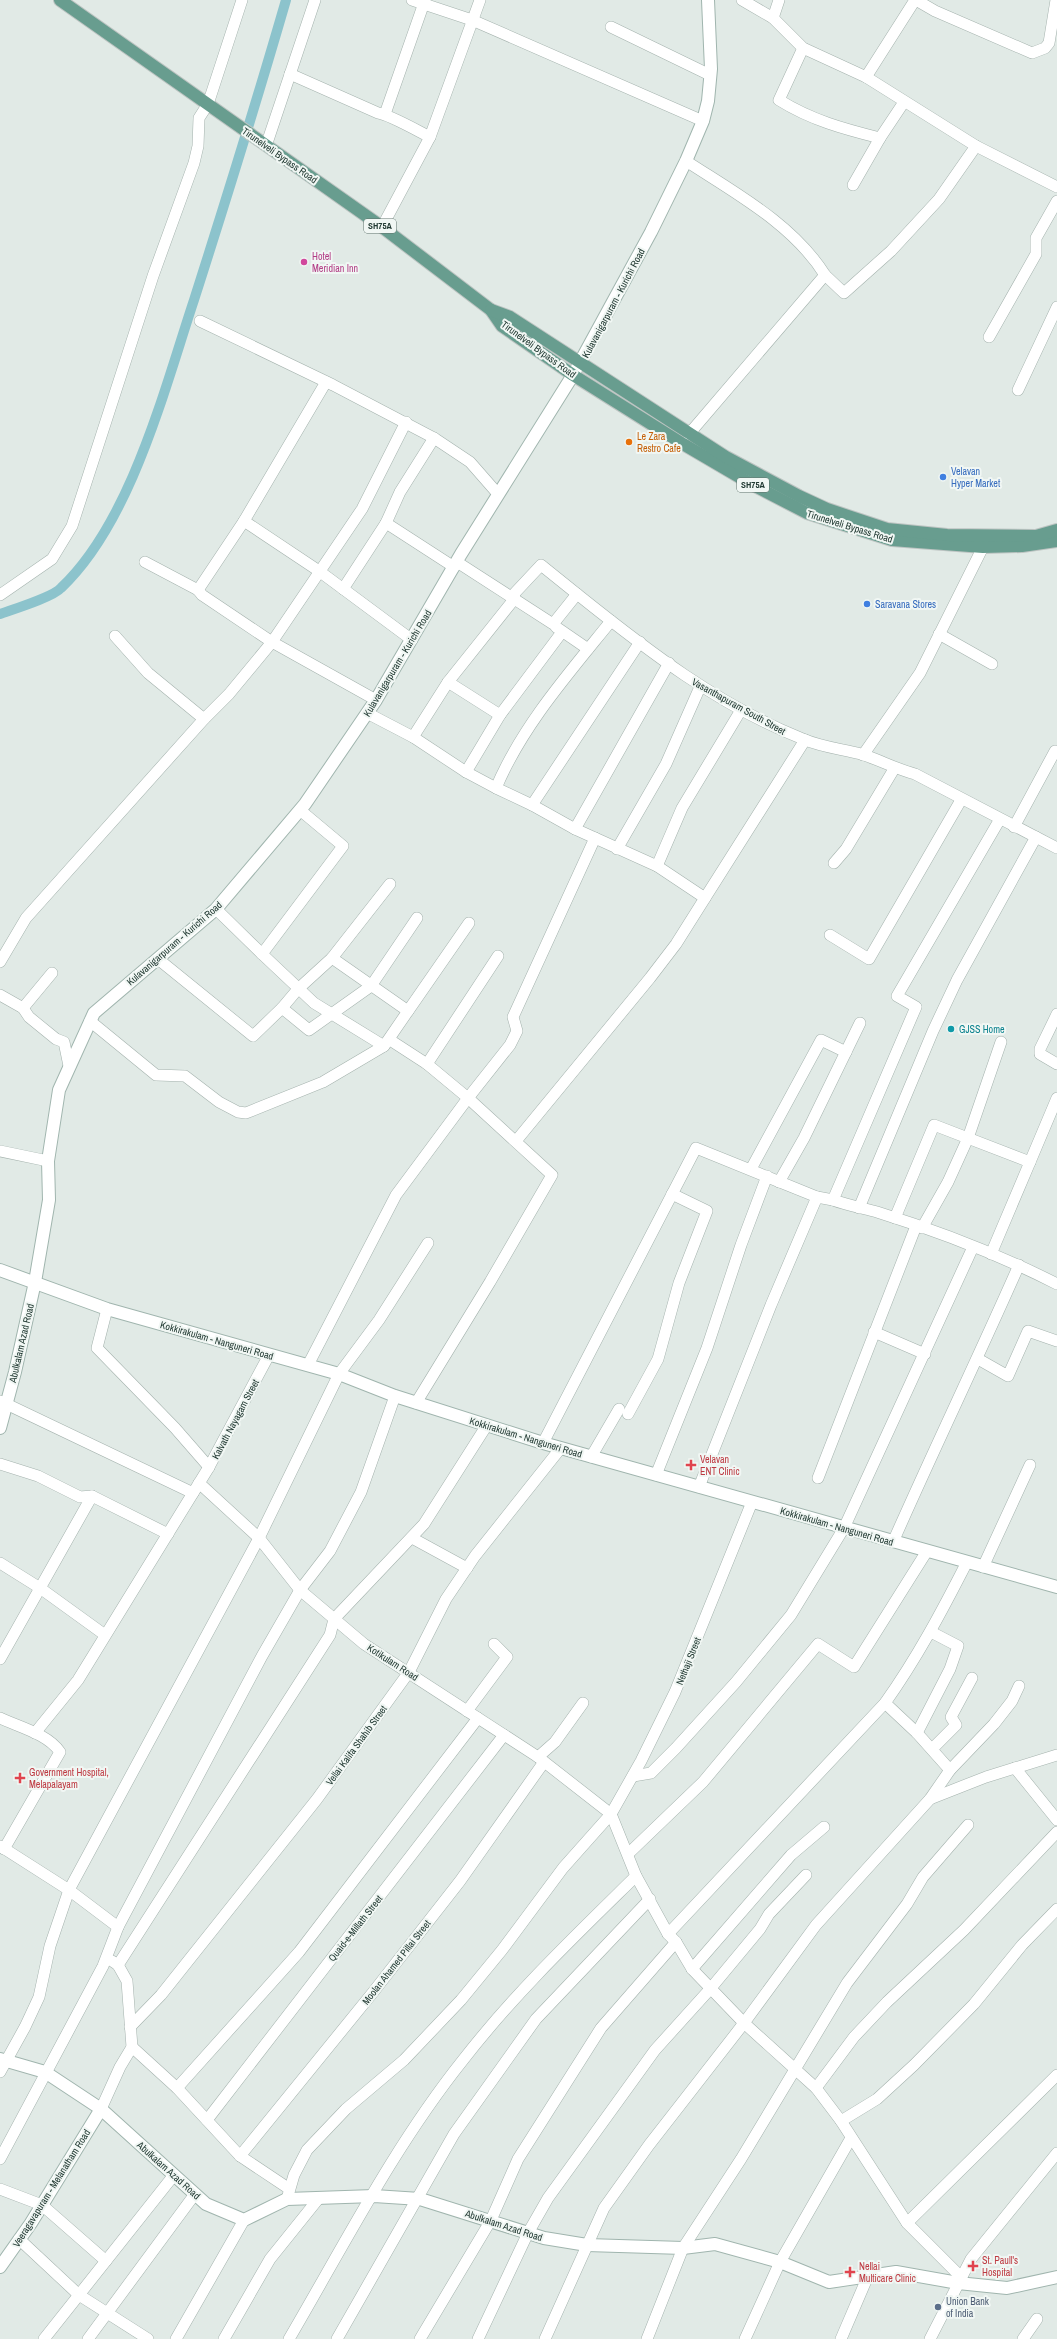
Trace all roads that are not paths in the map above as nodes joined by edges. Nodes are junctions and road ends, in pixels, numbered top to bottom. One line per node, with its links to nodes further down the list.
1 (60, 0): 20 (main road, Tirunelveli Bypass Road / SH75A)
2 (242, 0): 20 (street)
3 (315, 0): 16 (street)
4 (412, 0): 11 (street)
5 (480, 0): 13 (street)
6 (708, 0): 17 (main road, Kulavanigarpuram - Kurichi Road)
7 (742, 0): 12 (street)
8 (779, 0): 12 (street)
9 (1056, 0): 10 (street)
10 (918, 1): 18 (street)
11 (424, 2): 13 (street); 21 (street)
12 (773, 18): 15 (street)
13 (472, 20): 22 (street); 23 (street)
14 (611, 27): 17 (street)
15 (804, 48): 18 (street); 24 (street)
16 (290, 74): 21 (street); 25 (street)
17 (710, 75): 22 (main road, Kulavanigarpuram - Kurichi Road)
18 (866, 77): 19 (street)
19 (904, 102): 24 (street); 26 (street)
20 (208, 104): 25 (main road, Tirunelveli Bypass Road / SH75A); 55 (street)
21 (385, 114): 23 (street)
22 (703, 121): 27 (main road, Kulavanigarpuram - Kurichi Road)
23 (430, 137): 31 (street)
24 (880, 138): 28 (street)
25 (266, 146): 31 (main road, Tirunelveli Bypass Road / SH75A)
26 (976, 146): 29 (street); 32 (street)
27 (686, 161): 32 (street); 37 (main road, Kulavanigarpuram - Kurichi Road)
28 (853, 185)
29 (1057, 187)
30 (1057, 201): 36 (street)
31 (382, 228): 34 (main road, Tirunelveli Bypass Road / SH75A)
32 (825, 275): 42 (street)
33 (1057, 307): 40 (street)
34 (491, 310): 37 (main road); 38 (main road, Tirunelveli Bypass Road / SH75A)
35 (200, 321): 39 (street)
36 (989, 337)
37 (580, 363): 38 (main road, Kulavanigarpuram - Kurichi Road); 42 (main road)
38 (574, 375): 44 (main road, Kulavanigarpuram - Kurichi Road); 49 (main road, Tirunelveli Bypass Road / SH75A)
39 (326, 382): 41 (street); 45 (street)
40 (1018, 390)
41 (406, 422): 43 (street); 52 (street)
42 (689, 434): 47 (main road)
43 (434, 438): 44 (street); 46 (street)
44 (498, 494): 51 (main road, Kulavanigarpuram - Kurichi Road)
45 (244, 520): 52 (street); 54 (street)
46 (386, 523): 51 (street); 53 (street)
47 (1057, 530)
48 (1057, 541): 49 (main road, Tirunelveli Bypass Road / SH75A)
49 (983, 547): 61 (street)
50 (145, 562): 54 (street)
51 (455, 564): 57 (street); 63 (main road, Kulavanigarpuram - Kurichi Road)
52 (318, 571): 53 (street); 64 (street)
53 (343, 589): 63 (street)
54 (198, 590): 64 (street)
55 (0, 594)
56 (577, 594): 57 (street, Vasanthapuram South Street); 58 (street, Vasanthapuram South Street); 59 (street)
57 (513, 597): 59 (street); 69 (street)
58 (611, 621): 65 (street, Vasanthapuram South Street); 66 (street)
59 (553, 624): 60 (street)
60 (562, 632): 66 (street); 74 (street)
61 (939, 634): 68 (street); 79 (street)
62 (115, 636): 75 (street)
63 (412, 640): 71 (main road, Kulavanigarpuram - Kurichi Road)
64 (272, 642): 71 (street); 75 (street)
65 (640, 642): 67 (street, Vasanthapuram South Street); 84 (street)
66 (588, 649): 82 (street)
67 (669, 663): 70 (street, Vasanthapuram South Street); 88 (street)
68 (992, 664)
69 (448, 682): 74 (street); 76 (street)
70 (700, 687): 72 (street, Vasanthapuram South Street); 92 (street)
71 (376, 700): 73 (main road, Kulavanigarpuram - Kurichi Road)
72 (741, 710): 77 (street, Vasanthapuram South Street); 94 (street)
73 (367, 713): 76 (street); 85 (main road, Kulavanigarpuram - Kurichi Road)
74 (500, 715): 81 (street)
75 (204, 719): 105 (street)
76 (413, 737): 81 (street)
77 (805, 740): 79 (street, Vasanthapuram South Street); 96 (street)
78 (1055, 751): 87 (street)
79 (863, 755): 80 (street, Vasanthapuram South Street)
80 (894, 769): 83 (street, Vasanthapuram South Street); 93 (street)
81 (466, 772): 82 (street)
82 (496, 788): 84 (street)
83 (961, 800): 86 (street, Vasanthapuram South Street); 100 (street)
84 (532, 804): 88 (street)
85 (300, 810): 97 (main road, Kulavanigarpuram - Kurichi Road); 101 (street)
86 (1000, 818): 87 (street, Vasanthapuram South Street); 135 (street)
87 (1014, 827): 89 (street, Vasanthapuram South Street)
88 (575, 829): 90 (street)
89 (1036, 837): 91 (street, Vasanthapuram South Street); 136 (street)
90 (595, 838): 92 (street); 123 (street)
91 (1057, 848)
92 (617, 849): 94 (street)
93 (834, 863)
94 (657, 866): 96 (street)
95 (390, 884): 103 (street)
96 (705, 898): 126 (street)
97 (216, 909): 101 (street); 104 (main road, Kulavanigarpuram - Kurichi Road)
98 (417, 918): 107 (street)
99 (469, 923): 112 (street)
100 (830, 935)
101 (262, 954): 108 (street)
102 (498, 956): 120 (street)
103 (332, 958): 107 (street); 108 (street)
104 (158, 959): 111 (street); 115 (main road, Kulavanigarpuram - Kurichi Road)
105 (0, 962)
106 (52, 974): 110 (street)
107 (371, 986): 112 (street); 113 (street)
108 (298, 989): 111 (street); 113 (street)
109 (0, 995): 110 (street)
110 (23, 1008): 122 (street)
111 (282, 1008): 113 (street)
112 (408, 1011): 118 (street)
113 (334, 1014): 118 (street)
114 (1057, 1014): 121 (street)
115 (90, 1021): 118 (street); 122 (main road, Kulavanigarpuram - Kurichi Road)
116 (860, 1023): 119 (street)
117 (1001, 1042): 125 (street)
118 (387, 1043): 120 (street)
119 (846, 1052): 130 (street); 132 (street)
120 (427, 1064): 123 (street)
121 (1057, 1064)
122 (69, 1066): 128 (main road, Kulavanigarpuram - Kurichi Road)
123 (468, 1098): 126 (street); 152 (street)
124 (1057, 1098): 129 (street)
125 (968, 1138): 129 (street); 137 (street); 138 (street)
126 (516, 1141): 155 (street)
127 (0, 1151): 128 (street)
128 (48, 1161): 144 (main road, Kulavanigarpuram - Kurichi Road)
129 (1030, 1162): 141 (street)
130 (751, 1169): 131 (street); 133 (street)
131 (767, 1176): 132 (street); 165 (street)
132 (779, 1182): 134 (street)
133 (672, 1194): 159 (street); 161 (street)
134 (816, 1197): 135 (street); 168 (street)
135 (833, 1200): 136 (street)
136 (858, 1208): 137 (street)
137 (895, 1218): 138 (street)
138 (919, 1227): 140 (street); 147 (street)
139 (428, 1243): 153 (street)
140 (973, 1247): 141 (street); 149 (street)
141 (991, 1254): 142 (street)
142 (1019, 1264): 145 (street); 151 (street)
143 (0, 1270): 144 (main road, Kokkirakulam - Nanguneri Road)
144 (35, 1282): 146 (main road, Kokkirakulam - Nanguneri Road); 156 (main road, Abulkalam Azad Road)
145 (1057, 1284)
146 (106, 1309): 150 (main road, Kokkirakulam - Nanguneri Road); 164 (street)
147 (874, 1332): 149 (street); 166 (street)
148 (1057, 1341): 151 (street)
149 (925, 1354): 172 (street)
150 (269, 1355): 152 (main road, Kokkirakulam - Nanguneri Road); 164 (street, Kalvath Nayagam Street)
151 (978, 1360): 176 (street)
152 (308, 1365): 153 (main road, Kokkirakulam - Nanguneri Road)
153 (339, 1374): 154 (main road, Kokkirakulam - Nanguneri Road); 174 (street)
154 (394, 1396): 155 (main road, Kokkirakulam - Nanguneri Road); 184 (street)
155 (416, 1402): 157 (main road, Kokkirakulam - Nanguneri Road)
156 (3, 1403): 158 (main road, Abulkalam Azad Road); 169 (street)
157 (487, 1425): 159 (main road, Kokkirakulam - Nanguneri Road); 175 (street)
158 (0, 1428)
159 (543, 1444): 160 (main road, Kokkirakulam - Nanguneri Road)
160 (560, 1449): 161 (main road, Kokkirakulam - Nanguneri Road); 181 (street, Vellai Kalifa Shahib Street)
161 (591, 1457): 165 (main road, Kokkirakulam - Nanguneri Road)
162 (0, 1464): 170 (street)
163 (1030, 1465): 180 (street)
164 (209, 1467): 167 (street, Kalvath Nayagam Street)
165 (656, 1475): 168 (main road, Kokkirakulam - Nanguneri Road)
166 (818, 1478)
167 (199, 1483): 169 (street, Kalvath Nayagam Street); 174 (street, Kotikulam Road)
168 (699, 1487): 171 (main road, Kokkirakulam - Nanguneri Road)
169 (193, 1493): 173 (street, Kalvath Nayagam Street)
170 (92, 1496): 173 (street); 183 (street)
171 (752, 1502): 172 (main road, Kokkirakulam - Nanguneri Road); 206 (street, Nethaji Street)
172 (844, 1528): 176 (main road, Kokkirakulam - Nanguneri Road); 206 (street)
173 (168, 1534): 187 (street, Kalvath Nayagam Street)
174 (259, 1538): 184 (street, Kotikulam Road); 217 (street)
175 (412, 1538): 181 (street); 185 (street)
176 (893, 1542): 177 (main road, Kokkirakulam - Nanguneri Road)
177 (927, 1551): 178 (main road, Kokkirakulam - Nanguneri Road); 214 (street)
178 (967, 1562): 180 (main road, Kokkirakulam - Nanguneri Road); 186 (street)
179 (0, 1564): 183 (street)
180 (983, 1567): 182 (main road, Kokkirakulam - Nanguneri Road)
181 (467, 1568): 190 (street, Vellai Kalifa Shahib Street)
182 (1057, 1587)
183 (40, 1588): 187 (street); 189 (street)
184 (300, 1590): 185 (street, Kotikulam Road); 220 (street)
185 (334, 1618): 190 (street, Kotikulam Road); 224 (street)
186 (931, 1632): 194 (street); 199 (street)
187 (105, 1635): 198 (street, Kalvath Nayagam Street)
188 (494, 1644): 195 (street)
189 (0, 1659)
190 (409, 1672): 195 (street, Kotikulam Road); 228 (street, Vellai Kalifa Shahib Street)
191 (972, 1678): 201 (street)
192 (1019, 1686): 205 (street)
193 (583, 1703): 203 (street, Moolan Ahamed Pillai Street)
194 (885, 1703): 199 (street); 221 (street)
195 (467, 1711): 197 (street, Kotikulam Road)
196 (0, 1718): 198 (street)
197 (478, 1718): 200 (street, Kotikulam Road); 235 (street)
198 (35, 1733): 213 (street)
199 (917, 1733): 201 (street)
200 (504, 1735): 203 (street, Kotikulam Road); 238 (street, Quaid-e-Millath Street)
201 (932, 1749): 205 (street)
202 (1057, 1754): 204 (street)
203 (541, 1760): 208 (street, Kotikulam Road); 242 (street, Moolan Ahamed Pillai Street)
204 (1015, 1768): 207 (street); 209 (street)
205 (950, 1770): 207 (street)
206 (633, 1776): 208 (street, Nethaji Street)
207 (930, 1800): 227 (street)
208 (611, 1814): 214 (street); 247 (street, Nethaji Street)
209 (1057, 1820)
210 (968, 1825): 231 (street)
211 (824, 1827): 225 (street)
212 (1057, 1832): 236 (street)
213 (2, 1848): 217 (street)
214 (628, 1854): 216 (street)
215 (806, 1875): 226 (street)
216 (636, 1876): 218 (street); 248 (street)
217 (69, 1890): 220 (street); 230 (street)
218 (650, 1899): 221 (street); 250 (street)
219 (1057, 1909): 239 (street)
220 (118, 1927): 223 (street)
221 (668, 1934): 222 (street)
222 (676, 1942): 225 (street); 253 (street)
223 (107, 1956): 224 (street); 233 (street)
224 (118, 1965): 228 (street)
225 (692, 1969): 226 (street)
226 (711, 1988): 227 (street); 255 (street)
227 (744, 2023): 231 (street); 257 (street)
228 (130, 2027): 229 (street)
229 (132, 2047): 235 (street); 237 (street)
230 (3, 2060): 232 (street); 233 (main road, Abulkalam Azad Road)
231 (795, 2069): 236 (street); 258 (street)
232 (0, 2072)
233 (45, 2072): 237 (main road, Abulkalam Azad Road); 243 (street)
234 (1057, 2075): 254 (street)
235 (177, 2088): 238 (street)
236 (816, 2088): 239 (street)
237 (101, 2109): 244 (main road, Abulkalam Azad Road); 251 (main road, Veeragavapuram - Melanatham Road)
238 (207, 2120): 242 (street)
239 (841, 2121): 240 (street)
240 (850, 2138): 254 (street); 260 (street)
241 (1057, 2153): 264 (street)
242 (240, 2156): 247 (street)
243 (0, 2159)
244 (174, 2175): 246 (main road, Abulkalam Azad Road); 259 (street)
245 (0, 2189): 251 (street)
246 (195, 2194): 252 (main road, Abulkalam Azad Road); 266 (street)
247 (288, 2194): 249 (main road, Abulkalam Azad Road); 252 (main road, Abulkalam Azad Road)
248 (374, 2196): 249 (main road, Abulkalam Azad Road); 250 (main road, Abulkalam Azad Road); 273 (street)
249 (319, 2198): 272 (street)
250 (417, 2198): 253 (main road, Abulkalam Azad Road); 274 (street)
251 (42, 2205): 256 (main road, Veeragavapuram - Melanatham Road); 259 (street)
252 (244, 2220): 271 (street)
253 (491, 2220): 255 (main road, Abulkalam Azad Road); 275 (street)
254 (907, 2223): 264 (street)
255 (528, 2233): 257 (main road, Abulkalam Azad Road); 276 (street)
256 (19, 2239): 261 (main road, Veeragavapuram - Melanatham Road); 265 (street)
257 (587, 2245): 258 (main road, Abulkalam Azad Road); 277 (street)
258 (683, 2248): 260 (main road, Abulkalam Azad Road); 278 (street)
259 (106, 2261): 265 (street)
260 (780, 2262): 262 (main road, Abulkalam Azad Road); 279 (street)
261 (0, 2267)
262 (868, 2276): 264 (main road, Abulkalam Azad Road); 280 (street)
263 (1057, 2277): 264 (main road, Abulkalam Azad Road)
264 (959, 2280): 281 (street)
265 (79, 2295): 266 (street); 268 (street)
266 (107, 2313): 269 (street); 270 (street)
267 (1037, 2319): 282 (street)
268 (44, 2339)
269 (88, 2339)
270 (148, 2339)
271 (176, 2339)
272 (224, 2339)
273 (289, 2339)
274 (337, 2339)
275 (420, 2339)
276 (478, 2339)
277 (545, 2339)
278 (647, 2339)
279 (745, 2339)
280 (841, 2339)
281 (930, 2339)
282 (1023, 2339)

